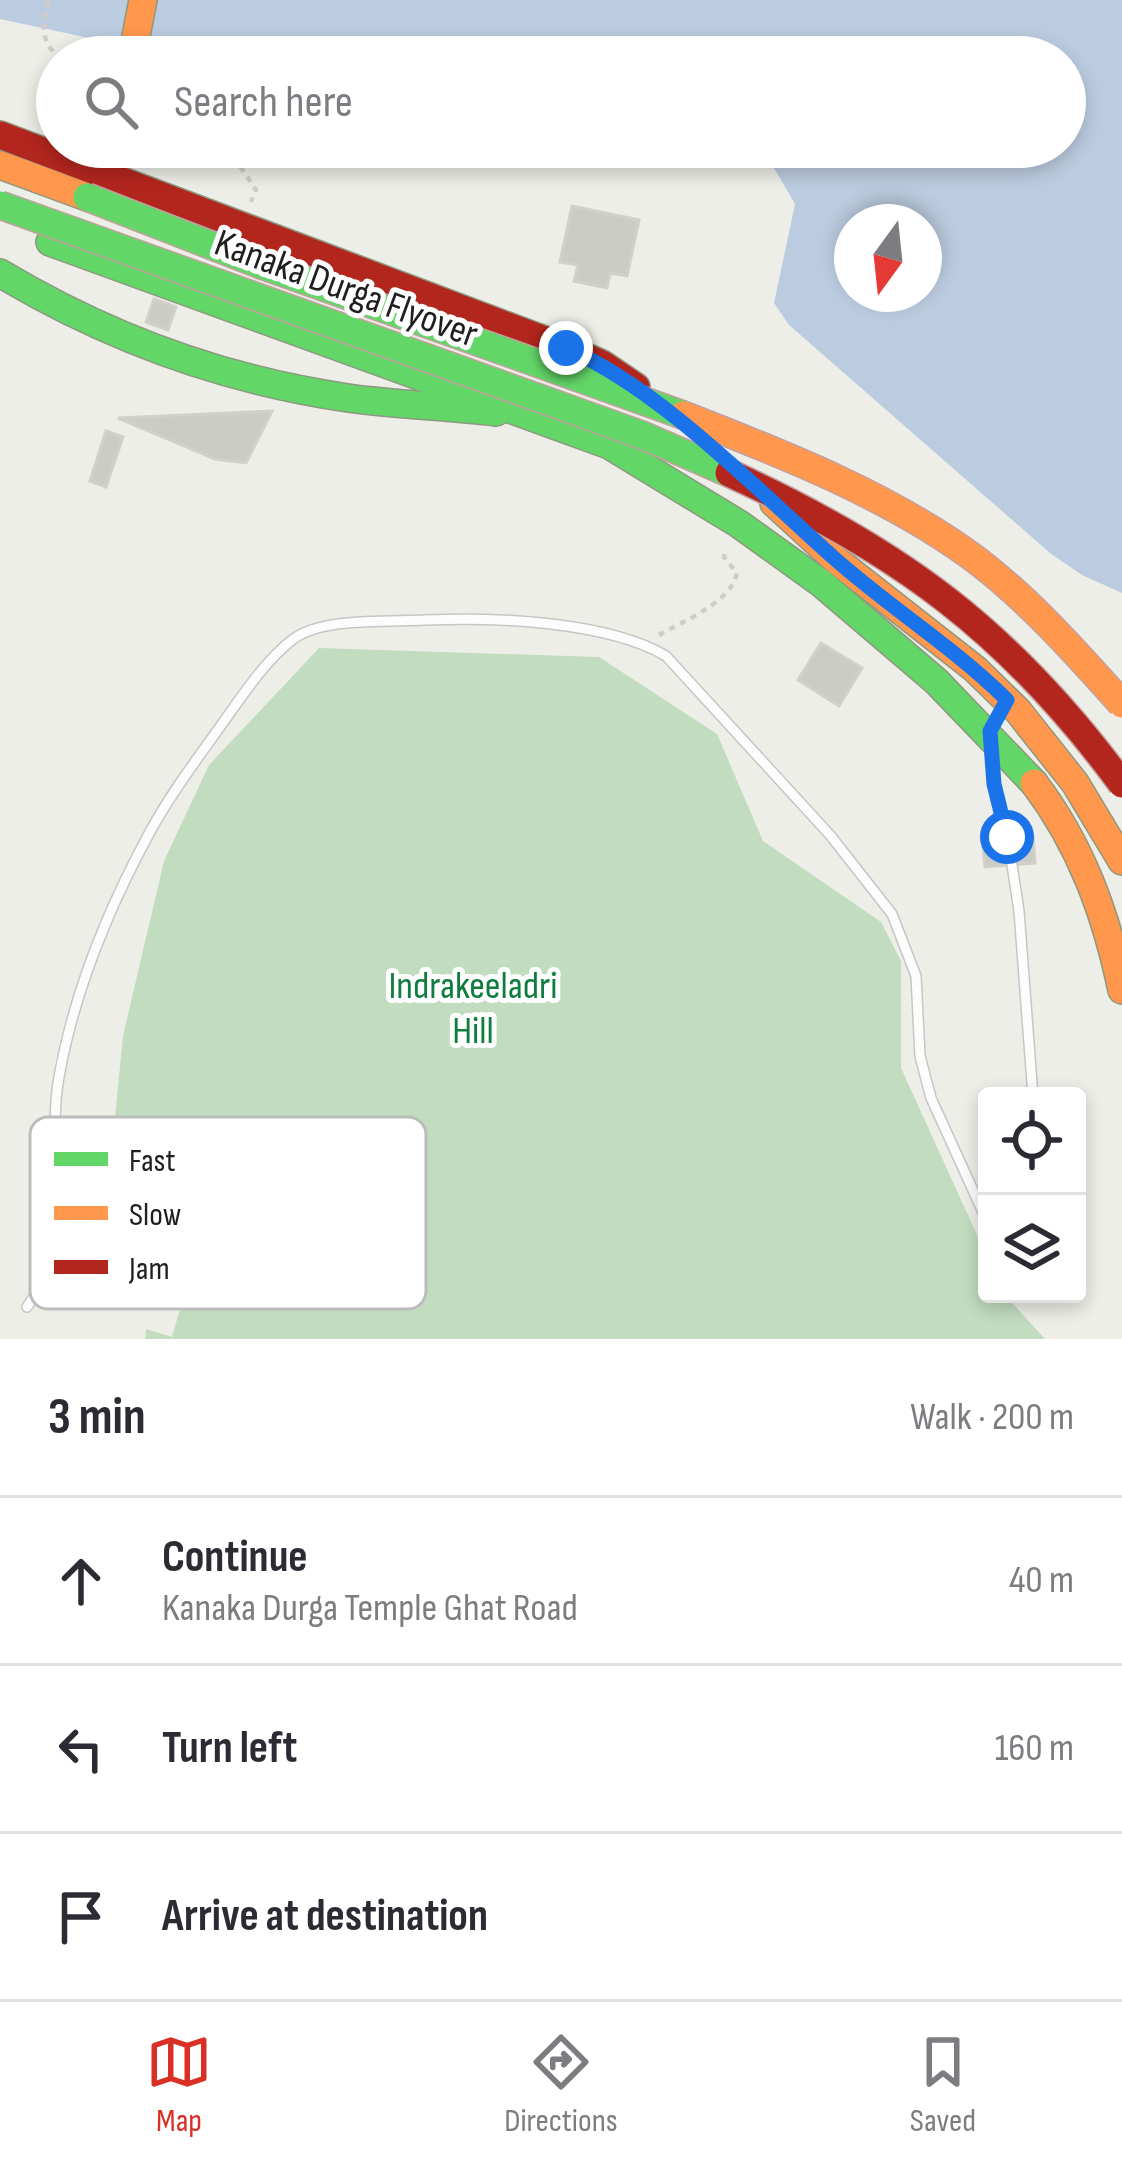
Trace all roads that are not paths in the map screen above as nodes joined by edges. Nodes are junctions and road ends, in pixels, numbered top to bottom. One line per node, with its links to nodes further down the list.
1 (143, 0): 2 (main road)
2 (136, 36)
3 (0, 135): 4 (main road)
4 (36, 143)
5 (0, 165): 12 (main road, Kanaka Durga Flyover, bridge)
6 (128, 168): 11 (main road)
7 (0, 205): 14 (main road, Kanaka Durga Flyover, bridge)
8 (0, 223): 10 (main road)
9 (0, 273): 10 (main road)
10 (524, 416): 13 (main road)
11 (1007, 700): 13 (lane); 16 (main road)
12 (1122, 704)
13 (990, 731): 15 (lane); 18 (main road)
14 (1122, 784)
15 (1007, 837)
16 (1122, 861)
17 (1012, 865): 19 (lane)
18 (1122, 990)
19 (1032, 1087)
20 (58, 1117): 21 (lane)
21 (978, 1201)
22 (30, 1303): 23 (lane)
23 (27, 1307)

